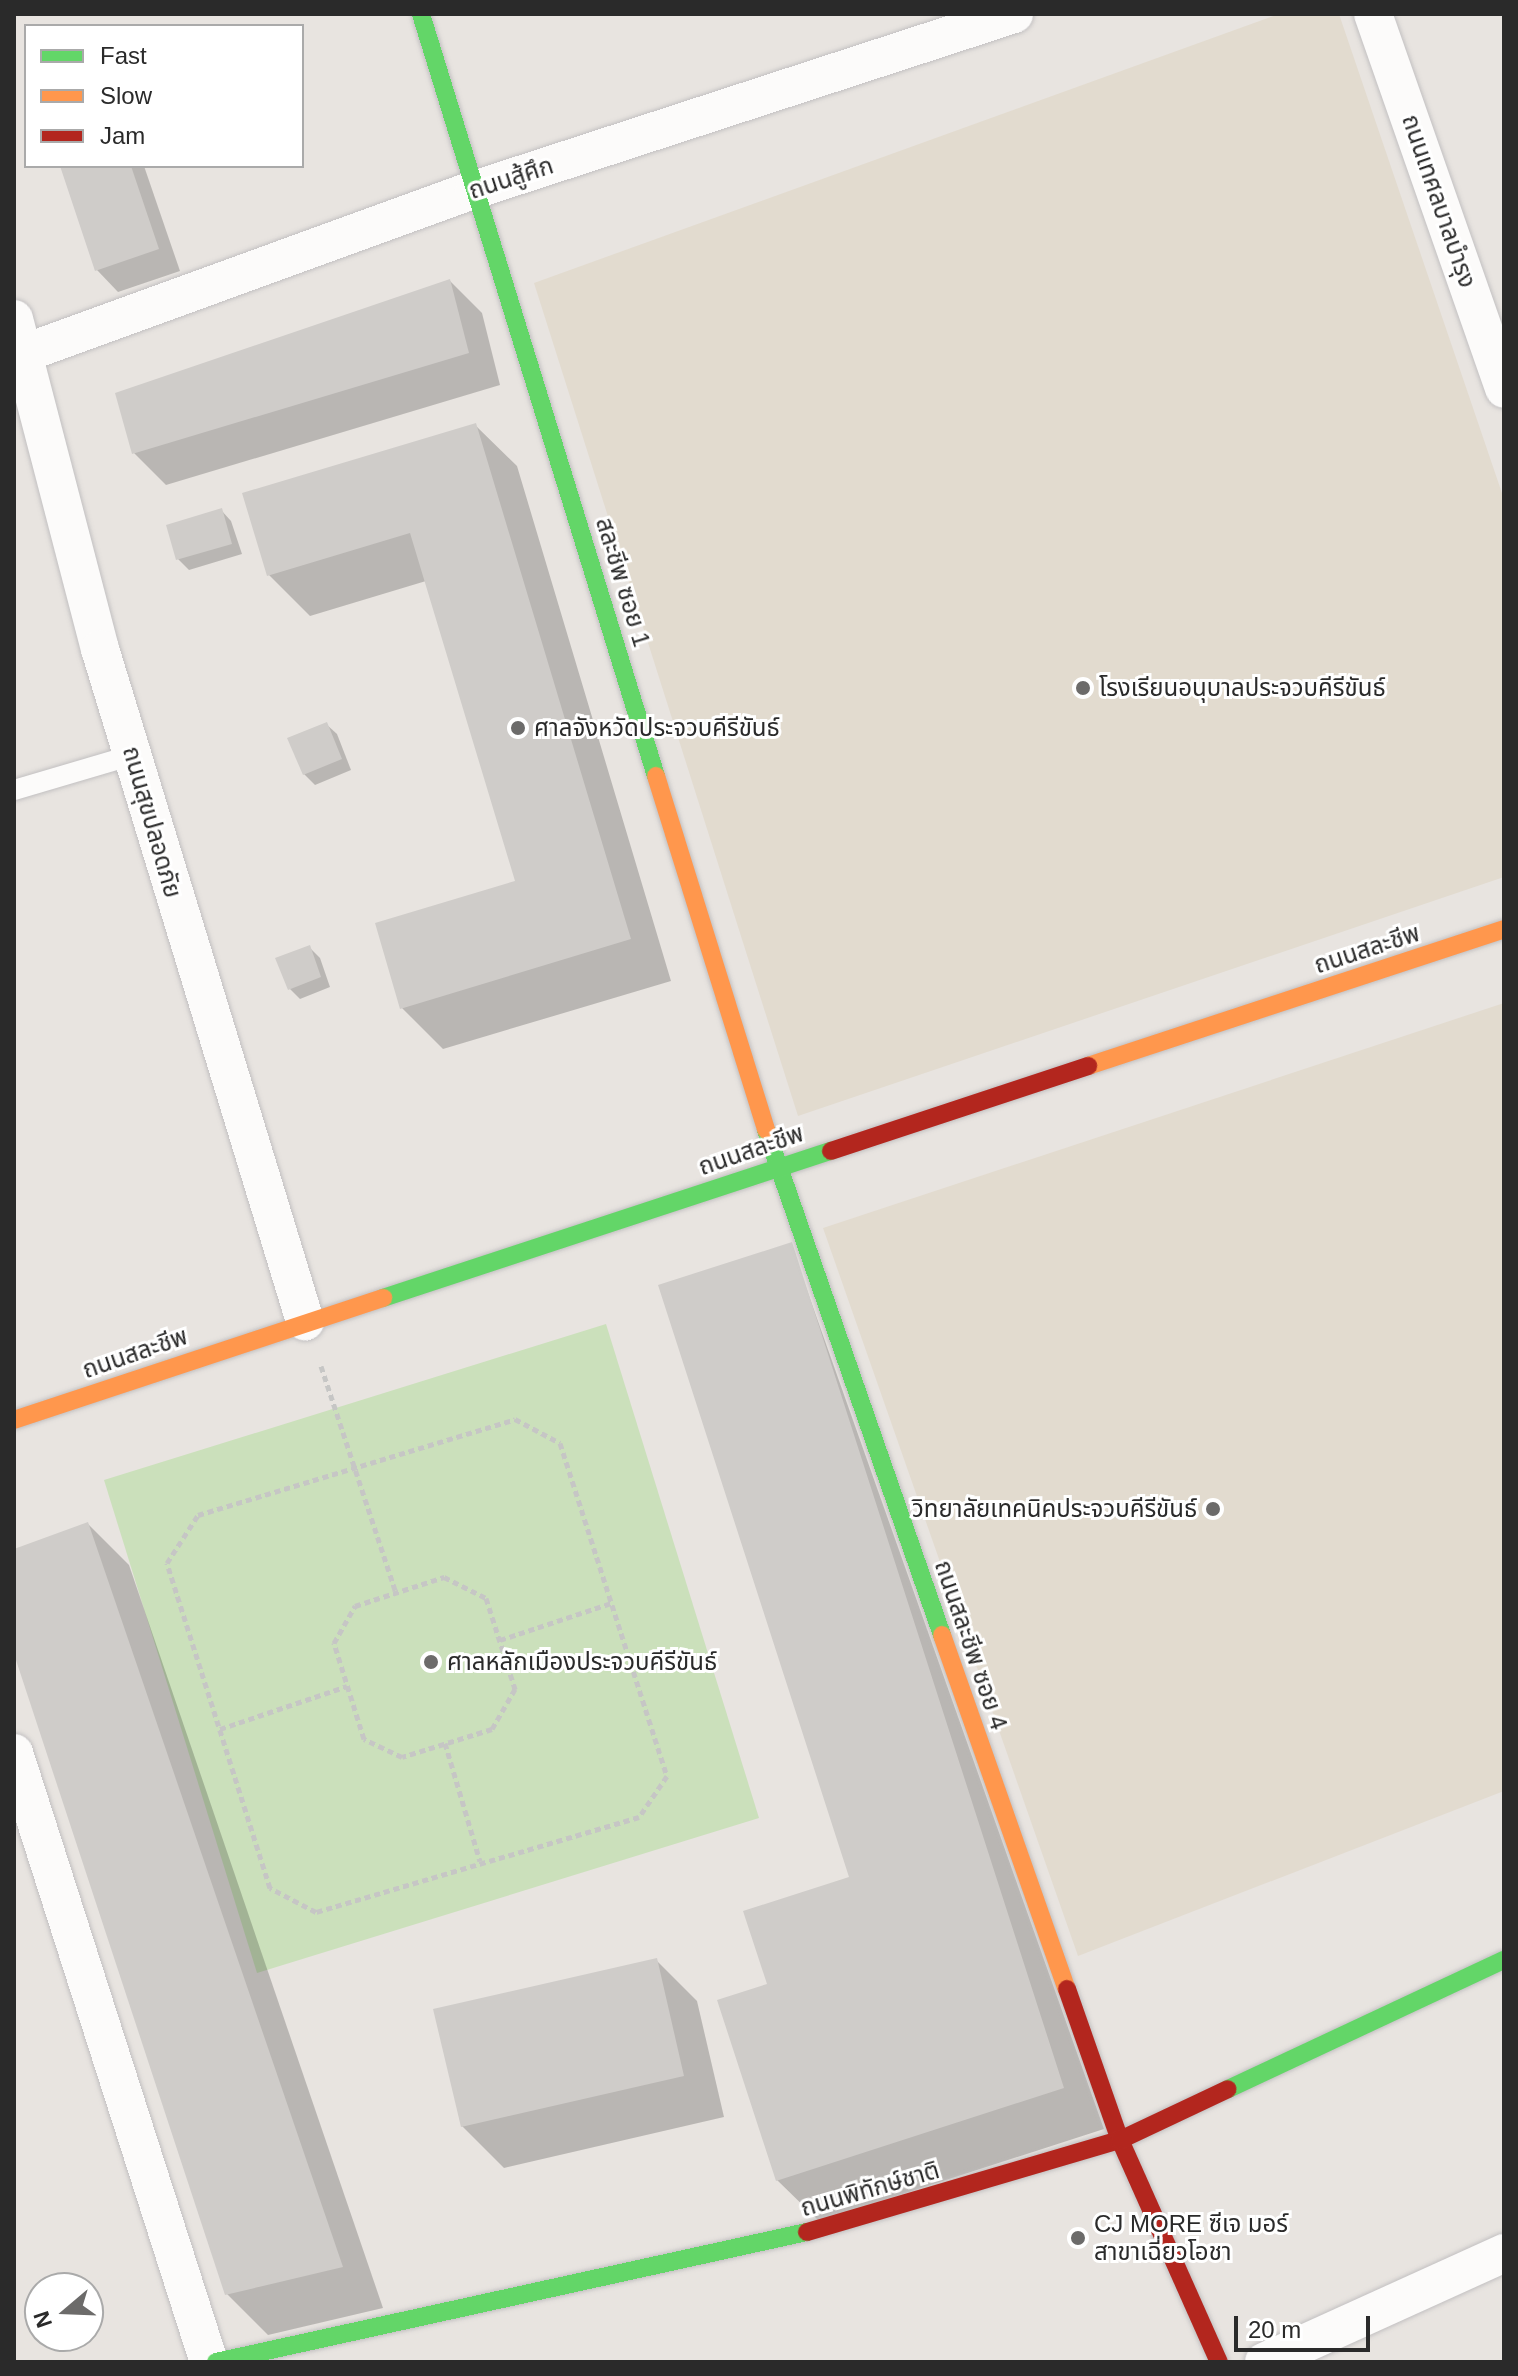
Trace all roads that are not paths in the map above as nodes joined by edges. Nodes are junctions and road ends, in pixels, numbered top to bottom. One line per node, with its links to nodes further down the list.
1 (421, 14): 4 (street, สละชีพ ซอย 1)
2 (1014, 14): 4 (street, ถนนสู้ศึก)
3 (1373, 14): 6 (street, ถนนเทศลบาลบำรุง)
4 (474, 190): 5 (street, ถนนสู้ศึก); 10 (street, สละชีพ ซอย 1)
5 (17, 344): 7 (street, ถนนสุขปลอดภัย)
6 (1504, 389)
7 (133, 755): 8 (lane); 11 (street, ถนนสุขปลอดภัย)
8 (14, 790)
9 (1504, 929): 10 (street, ถนนสละชีพ)
10 (777, 1166): 11 (street, ถนนสละชีพ); 15 (street, ถนนสละชีพ ซอย 4)
11 (305, 1321): 12 (street, ถนนสละชีพ)
12 (14, 1420)
13 (14, 1753): 17 (street)
14 (1504, 1960): 15 (street, ถนนพิทักษ์ชาติ)
15 (1120, 2140): 18 (street, ถนนพิทักษ์ชาติ); 19 (street, ถนนสละชีพ ซอย 4)
16 (1504, 2253): 20 (street)
17 (209, 2362)
18 (216, 2362)
19 (1219, 2362)
20 (1264, 2362)

